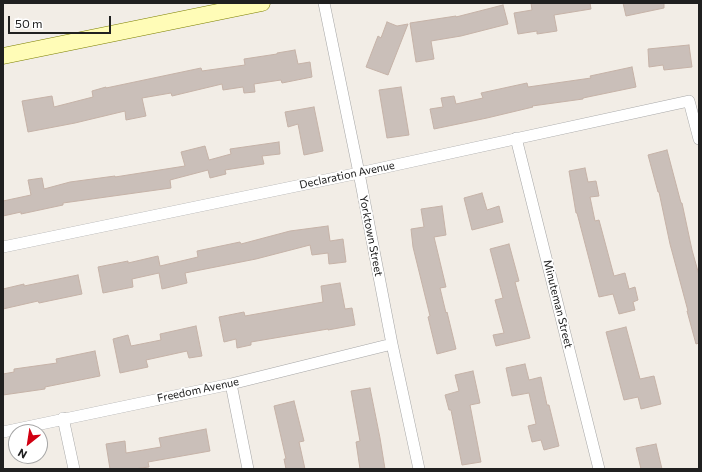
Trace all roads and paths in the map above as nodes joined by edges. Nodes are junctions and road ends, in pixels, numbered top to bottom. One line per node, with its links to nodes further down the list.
1 (262, 3): 3 (street)
2 (324, 3): 6 (street, Yorktown Street)
3 (3, 56)
4 (516, 138): 5 (street, Declaration Avenue); 6 (street, Declaration Avenue); 15 (street, Minuteman Street)
5 (699, 139)
6 (360, 173): 7 (street, Declaration Avenue); 8 (street, Yorktown Street)
7 (3, 247)
8 (392, 344): 9 (street, Freedom Avenue); 14 (street, Yorktown Street)
9 (231, 384): 10 (street, Freedom Avenue); 13 (street)
10 (63, 418): 11 (street, Freedom Avenue); 12 (street)
11 (3, 432)
12 (74, 469)
13 (248, 469)
14 (419, 469)
15 (599, 469)

